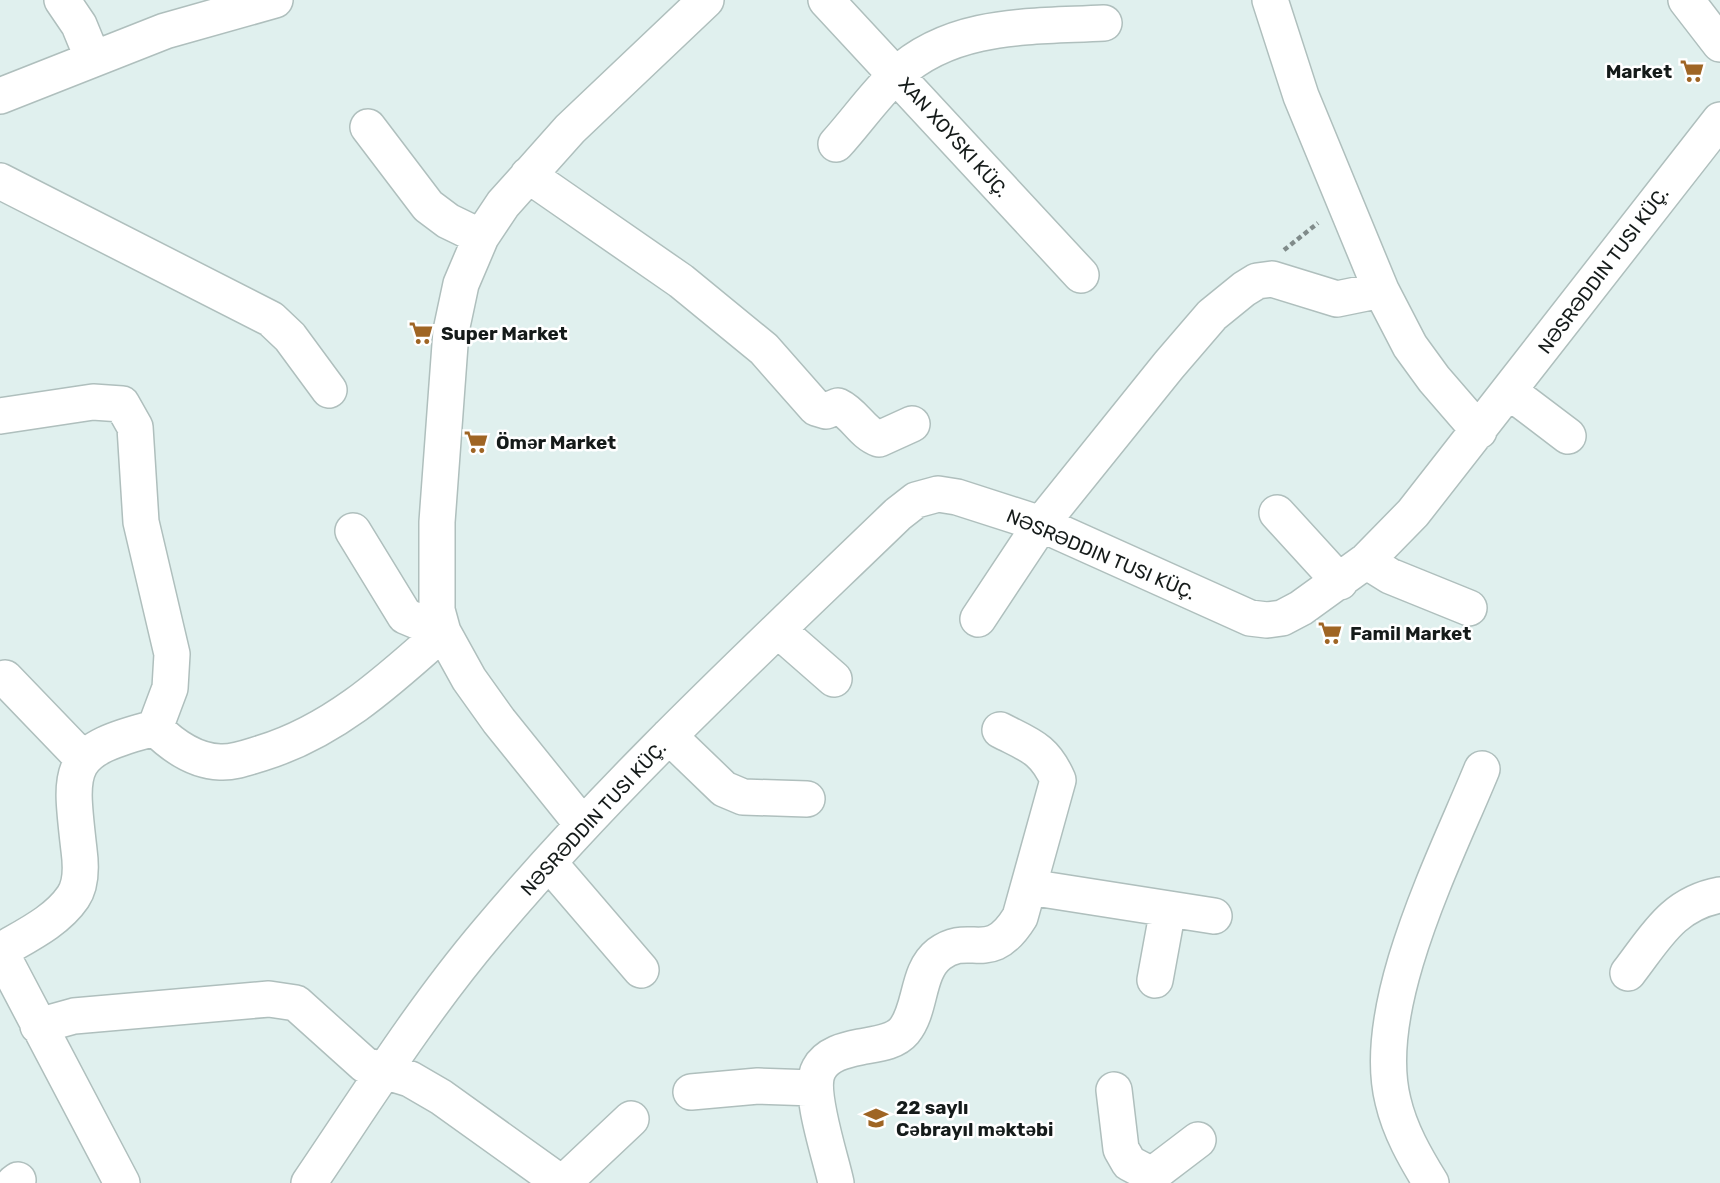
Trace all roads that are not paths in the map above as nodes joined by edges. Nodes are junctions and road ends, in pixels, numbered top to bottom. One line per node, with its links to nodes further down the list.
1 (62, 0): 9 (street)
2 (275, 0): 9 (street)
3 (706, 0): 15 (street)
4 (826, 0): 10 (street, XAN XOYSKI KÜÇ.)
5 (1270, 0): 19 (street)
6 (1686, 0): 8 (street)
7 (1104, 23): 10 (street)
8 (1720, 44)
9 (93, 59): 11 (street)
10 (897, 74): 14 (street); 18 (street, XAN XOYSKI KÜÇ.)
11 (0, 96)
12 (1720, 120): 21 (street, NƏSRƏDDIN TUSI KÜÇ.)
13 (368, 127): 17 (street)
14 (836, 144)
15 (528, 175): 17 (street); 23 (street)
16 (0, 181): 20 (street)
17 (481, 237): 33 (street)
18 (1081, 275)
19 (1381, 289): 24 (street); 27 (street)
20 (328, 390)
21 (1510, 392): 24 (street, NƏSRƏDDIN TUSI KÜÇ.); 25 (street)
22 (0, 416): 36 (street)
23 (912, 424)
24 (1479, 431): 29 (street, NƏSRƏDDIN TUSI KÜÇ.)
25 (1568, 436)
26 (1277, 513): 29 (street)
27 (1041, 524): 29 (street, NƏSRƏDDIN TUSI KÜÇ.); 31 (street); 32 (street, NƏSRƏDDIN TUSI KÜÇ.)
28 (352, 531): 33 (street)
29 (1353, 572): 30 (street)
30 (1469, 608)
31 (978, 620)
32 (778, 630): 35 (street); 38 (street, NƏSRƏDDIN TUSI KÜÇ.)
33 (443, 632): 36 (street); 42 (street)
34 (5, 678): 39 (street)
35 (834, 679)
36 (155, 728): 39 (street)
37 (1000, 730): 44 (street)
38 (669, 736): 41 (street); 42 (street, NƏSRƏDDIN TUSI KÜÇ.)
39 (82, 758): 48 (street)
40 (1482, 769): 64 (street)
41 (807, 799)
42 (582, 824): 43 (street, NƏSRƏDDIN TUSI KÜÇ.)
43 (550, 864): 49 (street); 53 (street, NƏSRƏDDIN TUSI KÜÇ.)
44 (1029, 887): 46 (street); 54 (street)
45 (1720, 895): 50 (street)
46 (1168, 909): 47 (street); 51 (street)
47 (1214, 916)
48 (0, 951): 52 (street)
49 (640, 970)
50 (1628, 974)
51 (1155, 980)
52 (38, 1026): 53 (street); 60 (street)
53 (385, 1071): 61 (street, NƏSRƏDDIN TUSI KÜÇ.); 62 (street)
54 (814, 1088): 56 (street); 63 (street)
55 (1114, 1090): 59 (street)
56 (691, 1092)
57 (631, 1119): 62 (street)
58 (1198, 1140): 59 (street)
59 (1153, 1179)
60 (122, 1183)
61 (309, 1183)
62 (562, 1183)
63 (836, 1183)
64 (1431, 1183)

